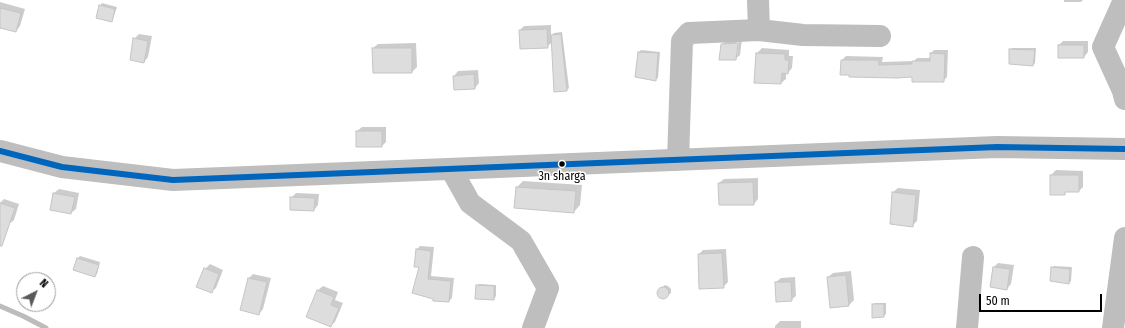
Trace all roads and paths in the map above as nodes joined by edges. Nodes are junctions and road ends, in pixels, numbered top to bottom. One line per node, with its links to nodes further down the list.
1 (758, 0): 3 (street)
2 (1124, 0): 5 (street)
3 (759, 30): 4 (street); 8 (street)
4 (880, 36)
5 (1125, 99)
6 (1125, 149): 8 (street)
7 (0, 151): 9 (street)
8 (678, 160): 9 (street)
9 (451, 169): 12 (street)
10 (1125, 238): 14 (street)
11 (974, 257): 13 (street)
12 (533, 328)
13 (967, 328)
14 (1113, 328)

